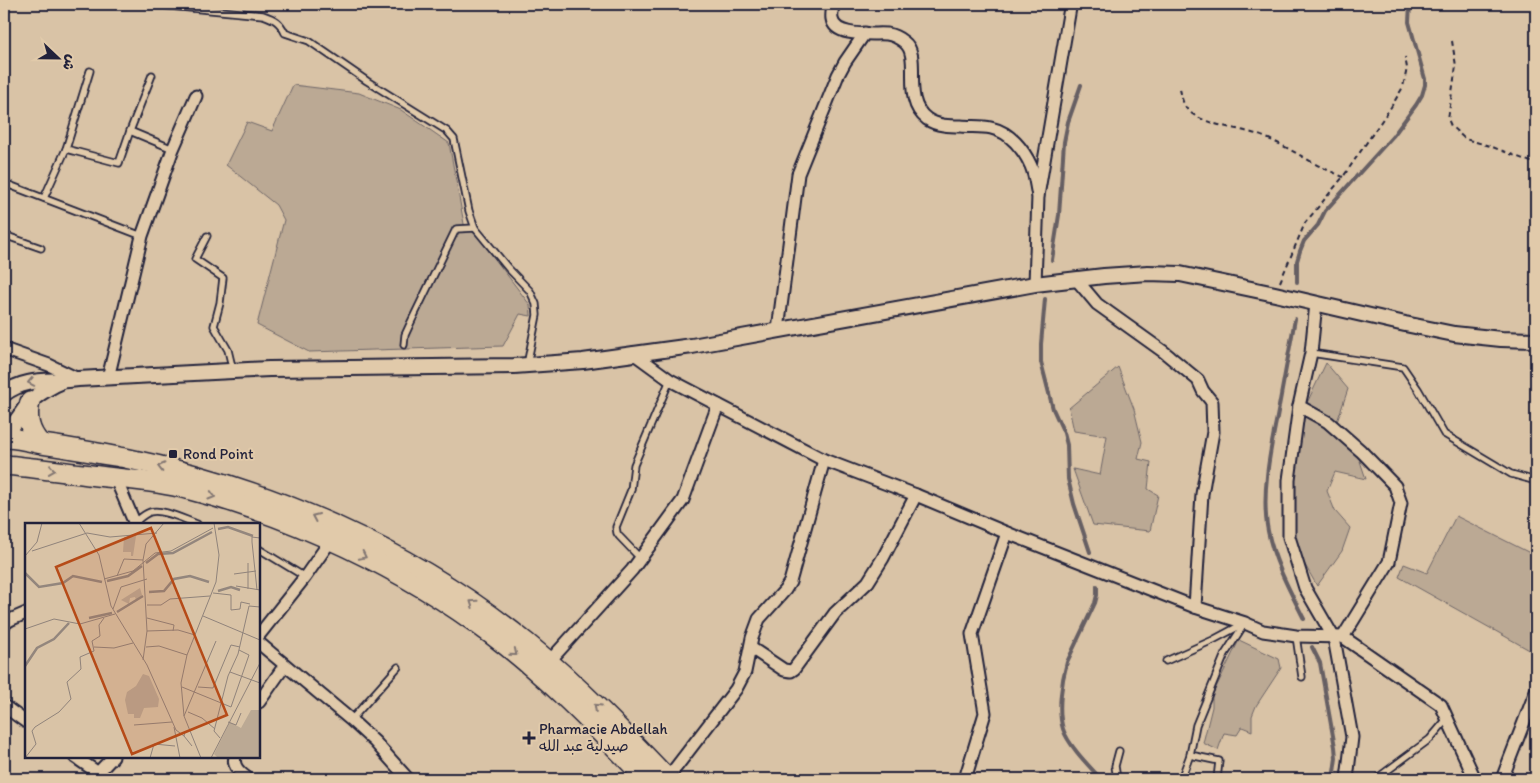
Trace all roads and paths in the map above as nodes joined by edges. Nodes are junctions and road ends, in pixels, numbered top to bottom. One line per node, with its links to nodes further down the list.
1 (150, 4): 19 (lane)
2 (833, 4): 4 (street)
3 (1072, 4): 17 (street)
4 (865, 33): 17 (street); 28 (street)
5 (1452, 41): 14 (path)
6 (1405, 57): 15 (path)
7 (90, 71): 12 (lane)
8 (152, 75): 11 (lane)
9 (1180, 89): 15 (path)
10 (196, 96): 13 (street)
11 (130, 131): 12 (lane); 13 (lane)
12 (66, 149): 18 (lane)
13 (173, 149): 21 (street)
14 (1536, 164)
15 (1343, 177): 26 (path)
16 (4, 183): 18 (lane)
17 (1038, 196): 25 (street)
18 (44, 198): 21 (lane)
19 (475, 228): 30 (lane); 34 (lane)
20 (4, 235): 23 (lane)
21 (142, 236): 36 (street)
22 (207, 236): 35 (lane)
23 (41, 248)
24 (1076, 279): 25 (street); 26 (street); 60 (street)
25 (1035, 284): 28 (street)
26 (1276, 294): 27 (street)
27 (1316, 303): 29 (street); 33 (street)
28 (778, 330): 32 (street)
29 (1536, 340)
30 (404, 345)
31 (4, 350): 37 (street)
32 (633, 353): 34 (street); 38 (street)
33 (1311, 353): 43 (street); 50 (lane)
34 (527, 365): 35 (street)
35 (233, 371): 36 (street)
36 (108, 378): 37 (street)
37 (78, 379): 39 (street)
38 (670, 380): 42 (street); 58 (lane)
39 (62, 382): 40 (street, one-way to 40); 41 (street)
40 (4, 394)
41 (30, 402): 44 (street); 46 (highway)
42 (718, 405): 47 (street); 58 (street)
43 (1298, 406): 66 (street); 66 (street)
44 (4, 432)
45 (4, 438): 46 (highway)
46 (40, 443): 56 (highway, one-way to 46)
47 (824, 460): 51 (street); 68 (street)
48 (4, 465): 49 (highway, one-way to 49)
49 (115, 477): 52 (street); 56 (highway, one-way to 56)
50 (1536, 481)
51 (916, 495): 55 (street); 68 (street)
52 (134, 523)
53 (135, 523): 54 (lane)
54 (194, 523)
55 (1008, 533): 60 (street); 91 (street)
56 (334, 534): 59 (street); 72 (highway)
57 (260, 550): 59 (lane)
58 (640, 558): 72 (street)
59 (305, 577): 64 (street)
60 (1195, 607): 62 (street)
61 (25, 613): 63 (street)
62 (1244, 623): 65 (street); 69 (lane); 81 (lane)
63 (4, 624)
64 (260, 634)
65 (1296, 636): 66 (street); 73 (lane)
66 (1338, 638): 77 (street); 95 (street)
67 (260, 644): 70 (street)
68 (751, 648): 90 (street)
69 (1166, 662)
70 (285, 665): 75 (street); 78 (street)
71 (398, 667): 78 (lane)
72 (544, 667): 89 (highway); 90 (highway, one-way to 72)
73 (1302, 677)
74 (1536, 693): 98 (street)
75 (260, 701)
76 (4, 706): 79 (street)
77 (1447, 719): 96 (lane); 97 (street)
78 (351, 720): 87 (street)
79 (25, 721)
80 (1119, 751): 92 (lane)
81 (1190, 755): 93 (lane); 94 (lane)
82 (76, 758): 86 (street)
83 (112, 758): 86 (street)
84 (235, 758): 85 (street)
85 (234, 775): 88 (street)
86 (99, 777)
87 (405, 778)
88 (248, 779)
89 (646, 779)
90 (668, 779)
91 (965, 779)
92 (1117, 779)
93 (1181, 779)
94 (1217, 779)
95 (1347, 779)
96 (1376, 779)
97 (1475, 779)
98 (1502, 779)

